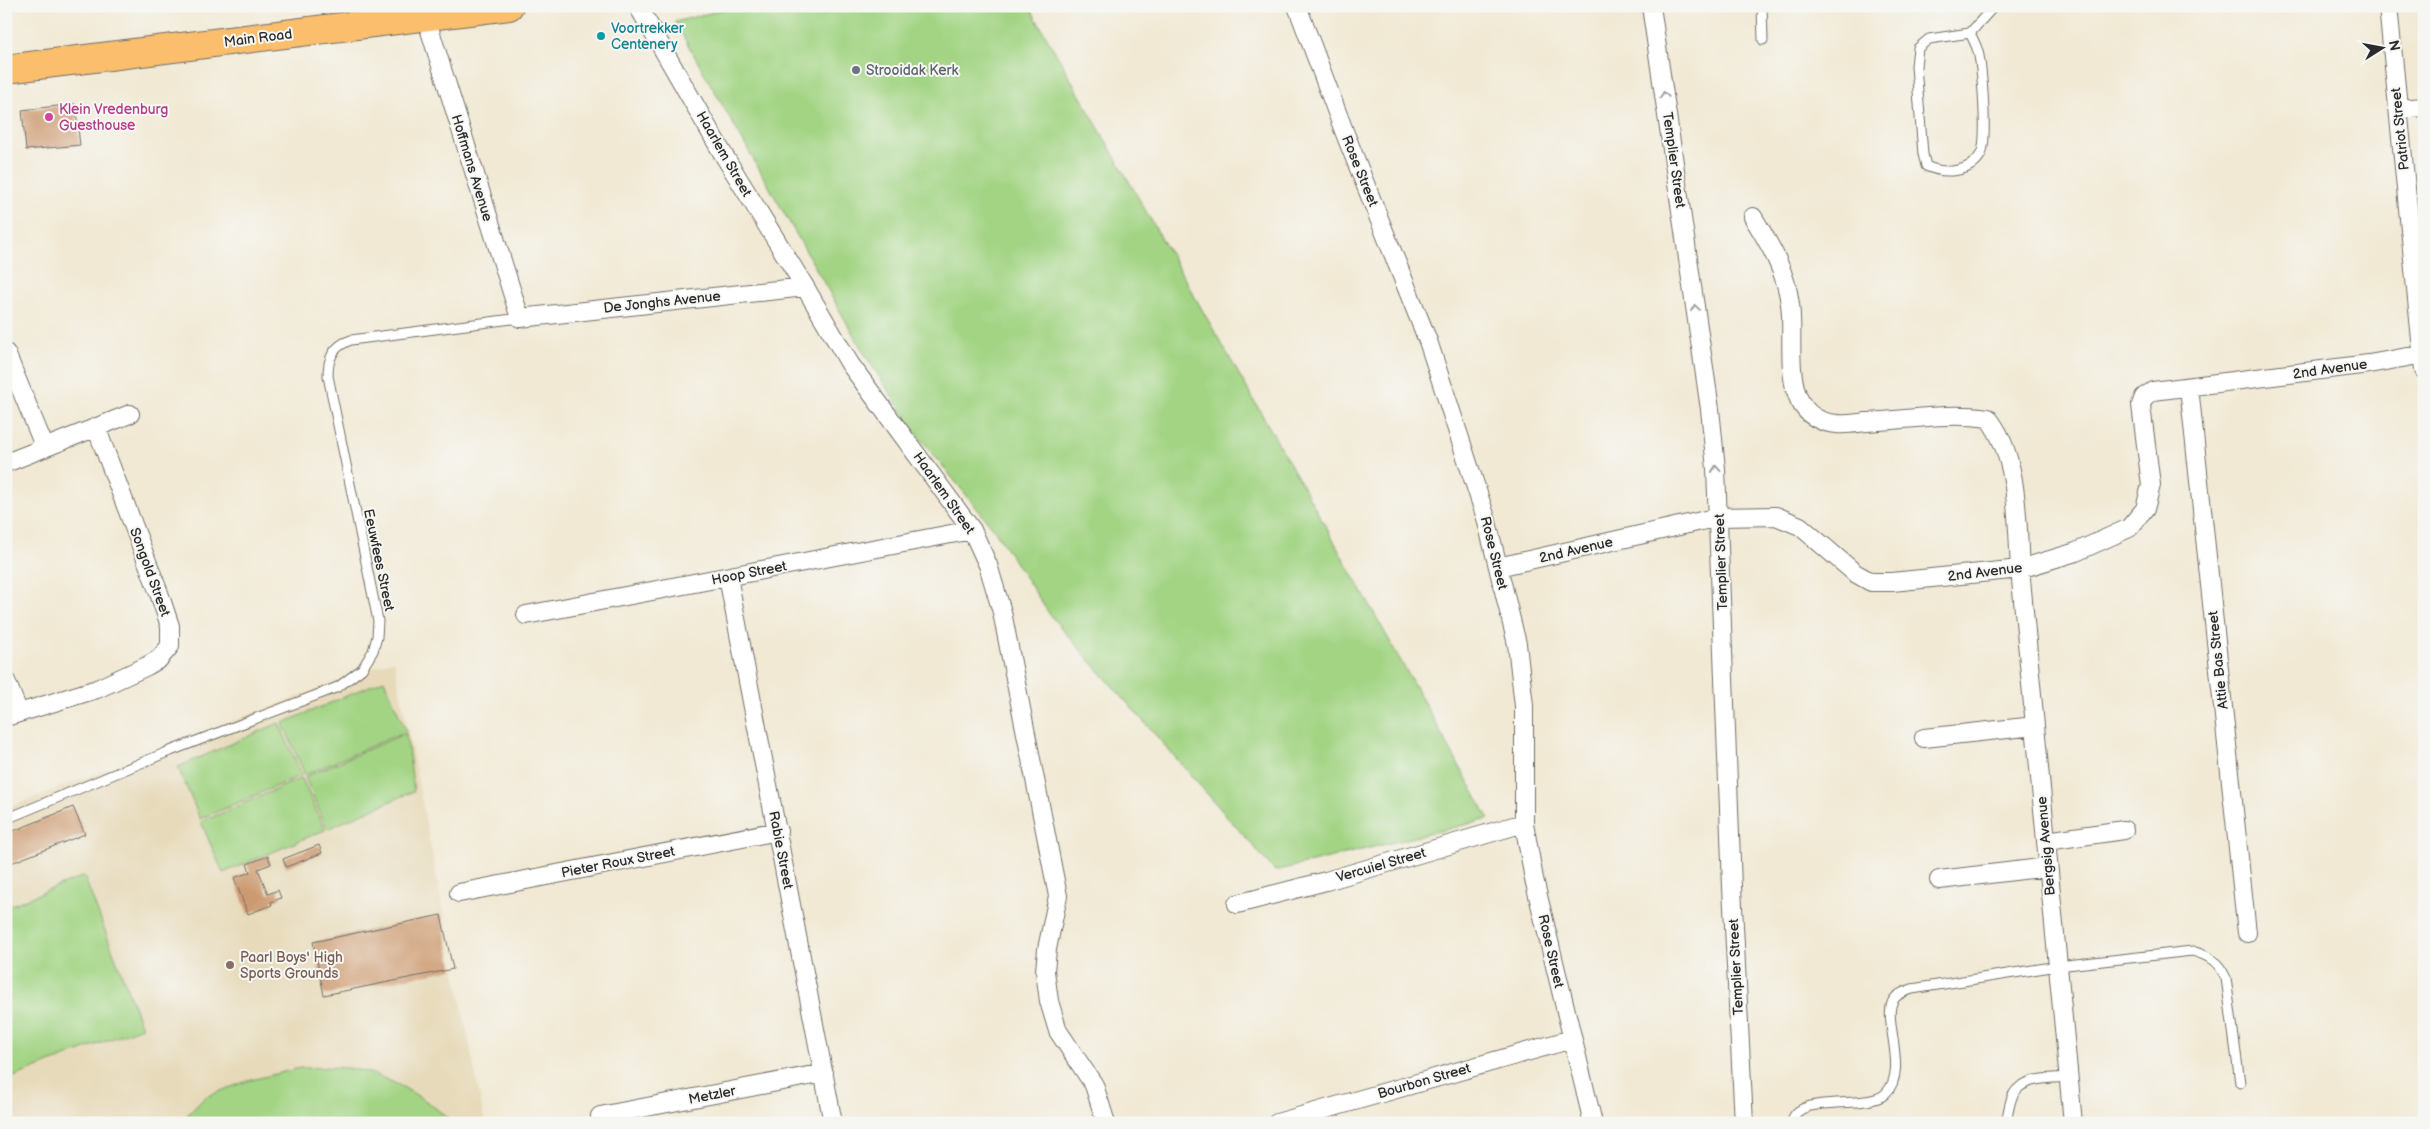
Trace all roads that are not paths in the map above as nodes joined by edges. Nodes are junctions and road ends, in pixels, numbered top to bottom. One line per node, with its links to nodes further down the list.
1 (509, 6): 8 (main road, Main Road)
2 (638, 6): 15 (street, Haarlem Street)
3 (1297, 6): 26 (street, Rose Street)
4 (1651, 6): 24 (street, Templier Street, one-way to 4)
5 (1762, 6): 10 (lane)
6 (1994, 6): 9 (lane)
7 (2388, 6): 13 (street, Patriot Street)
8 (426, 18): 11 (main road, Main Road); 16 (street, Hoffmans Avenue)
9 (1970, 33): 9 (lane)
10 (1763, 40)
11 (6, 69)
12 (2424, 107): 13 (street)
13 (2398, 109): 18 (street, Patriot Street)
14 (1753, 218): 27 (street, Bergsig Avenue)
15 (805, 287): 16 (street, De Jonghs Avenue); 25 (street, Haarlem Street)
16 (520, 318): 34 (lane, Eeuwfees Street)
17 (6, 353): 22 (street)
18 (2423, 360): 19 (street, 2nd Avenue)
19 (2189, 387): 27 (street, 2nd Avenue); 43 (street, Attie Bas Street)
20 (130, 414): 21 (street)
21 (96, 427): 22 (street); 31 (street, Songold Street)
22 (45, 448): 23 (street)
23 (6, 463)
24 (1719, 518): 26 (street, 2nd Avenue); 27 (street, 2nd Avenue); 54 (street, Templier Street)
25 (972, 530): 28 (street, Hoop Street); 51 (street, Haarlem Street)
26 (1498, 567): 35 (street, Rose Street)
27 (2020, 569): 32 (street, Bergsig Avenue)
28 (728, 577): 29 (street, Hoop Street); 37 (street, Rabie Street)
29 (526, 615)
30 (6, 681): 31 (street, Songold Street)
31 (13, 715)
32 (2035, 726): 33 (street); 38 (street, Bergsig Avenue)
33 (1924, 738)
34 (6, 819)
35 (1524, 823): 42 (street, Vercuiel Street); 45 (street, Rose Street)
36 (2124, 830): 38 (street)
37 (778, 831): 41 (street, Pieter Roux Street); 46 (street, Rabie Street)
38 (2046, 841): 39 (street, Bergsig Avenue)
39 (2048, 867): 40 (street); 44 (street, Bergsig Avenue)
40 (1940, 880)
41 (459, 893)
42 (1237, 904)
43 (2247, 933)
44 (2058, 966): 47 (street, Bergsig Avenue); 48 (lane); 55 (lane)
45 (1572, 1039): 52 (street, Bourbon Street); 53 (street, Rose Street)
46 (824, 1073): 49 (street, Metzler); 50 (street, Rabie Street)
47 (2069, 1078): 56 (lane); 57 (street, Bergsig Avenue)
48 (2240, 1082)
49 (600, 1116)
50 (833, 1123)
51 (1106, 1123)
52 (1277, 1123)
53 (1593, 1123)
54 (1744, 1123)
55 (1792, 1123)
56 (2006, 1123)
57 (2073, 1123)

